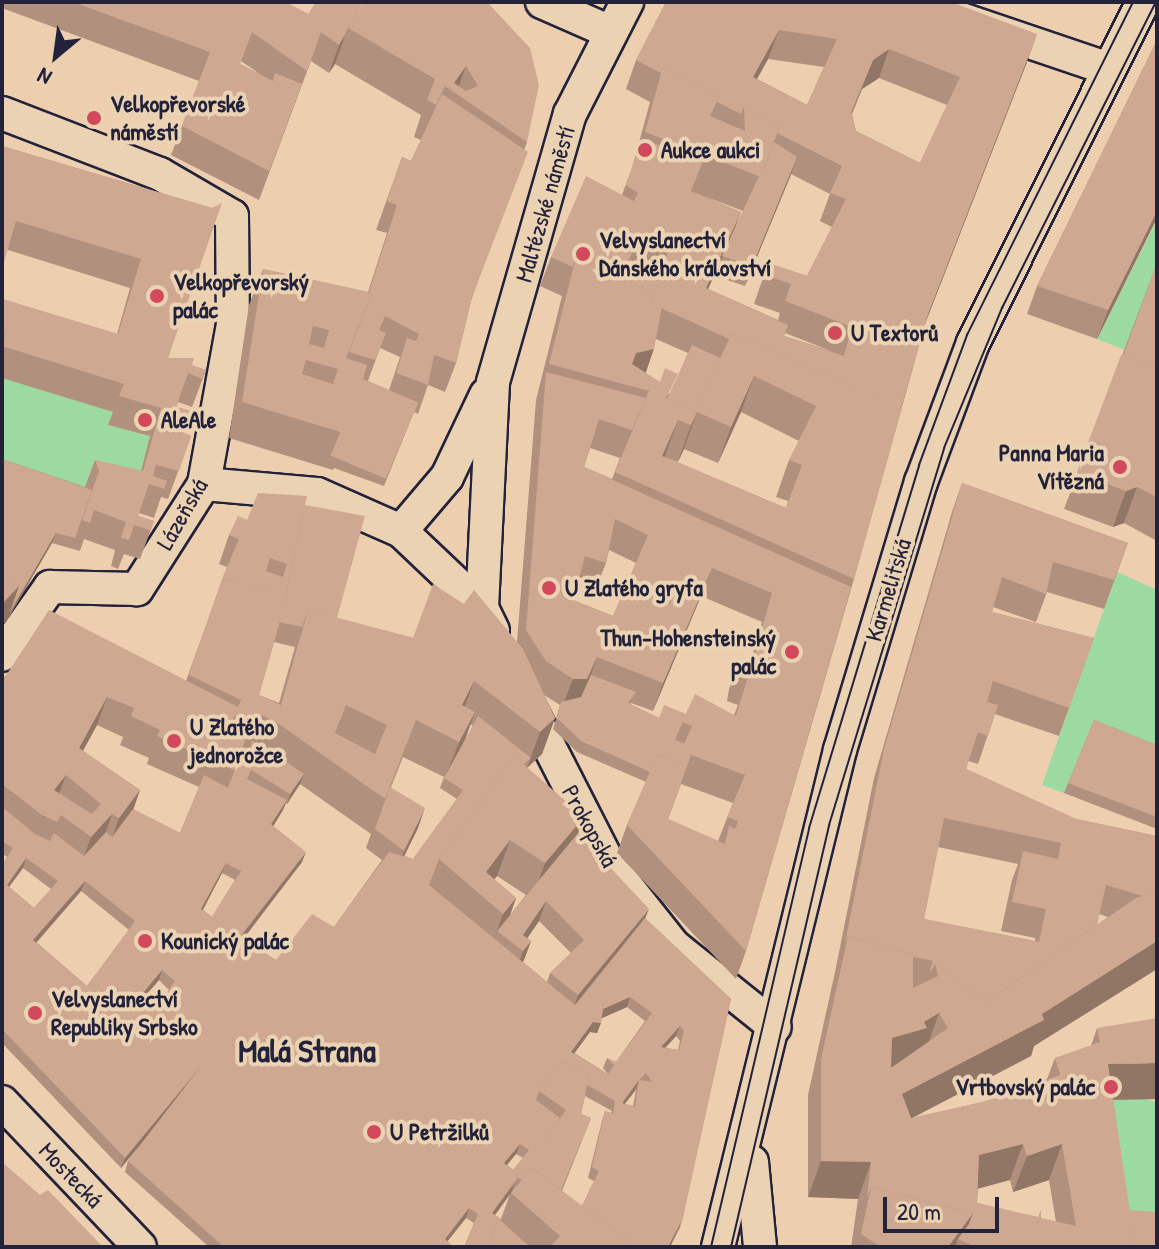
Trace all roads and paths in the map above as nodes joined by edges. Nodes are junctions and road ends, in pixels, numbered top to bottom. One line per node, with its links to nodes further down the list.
1 (542, 2): 5 (street)
2 (627, 2): 5 (street, Maltézské náměstí)
3 (911, 2): 6 (street)
4 (1143, 2): 6 (street, Karmelitská)
5 (608, 31): 8 (street, Maltézské náměstí)
6 (1109, 69): 14 (street, Karmelitská)
7 (2, 113): 9 (street, Lázeňská)
8 (493, 382): 10 (street, Maltézské náměstí); 11 (street, Maltézské náměstí)
9 (204, 484): 10 (street, Maltézské náměstí); 12 (street, Lázeňská)
10 (401, 531): 11 (street, Maltézské náměstí)
11 (482, 608): 13 (street, Maltézské náměstí)
12 (2, 655)
13 (512, 672): 14 (street, Prokopská)
14 (775, 1027): 16 (street, Karmelitská)
15 (2, 1102): 19 (street, Mostecká)
16 (750, 1139): 17 (street, Karmelitská); 18 (street, Karmelitská)
17 (730, 1214): 18 (street); 20 (street, Karmelitská)
18 (762, 1245)
19 (140, 1247)
20 (718, 1247)

